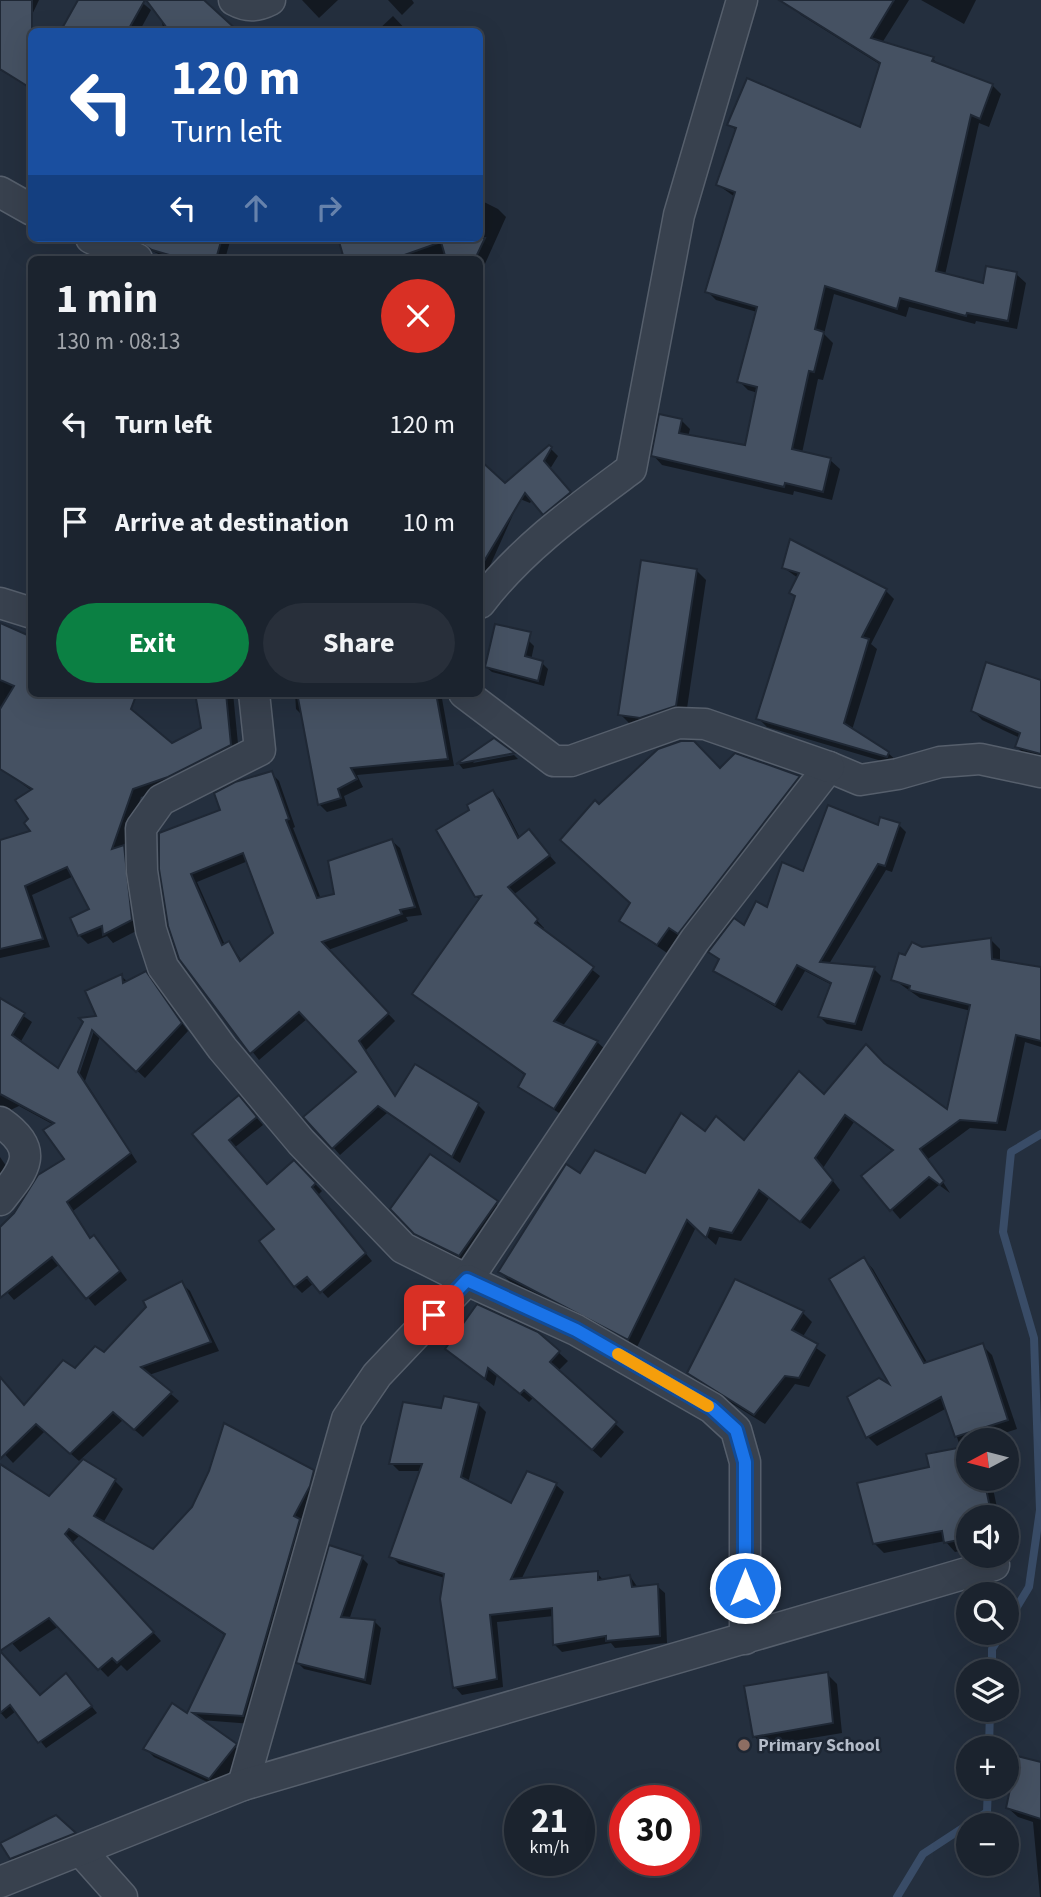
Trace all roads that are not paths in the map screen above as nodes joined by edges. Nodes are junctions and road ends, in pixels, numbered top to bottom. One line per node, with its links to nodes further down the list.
1 (234, 0): 2 (street)
2 (270, 0)
3 (742, 0): 8 (street)
4 (0, 192): 5 (street)
5 (28, 208)
6 (100, 242): 7 (street)
7 (130, 256)
8 (483, 599)
9 (0, 603): 10 (street)
10 (28, 612)
11 (254, 697): 17 (street)
12 (469, 697): 13 (street)
13 (829, 767): 14 (street); 17 (street)
14 (1041, 772)
15 (0, 1122): 16 (street)
16 (0, 1200)
17 (467, 1280): 19 (street); 20 (street)
18 (981, 1568): 19 (street)
19 (745, 1639): 20 (street)
20 (243, 1785): 21 (street)
21 (81, 1851): 22 (street); 23 (street)
22 (0, 1882)
23 (122, 1897)

